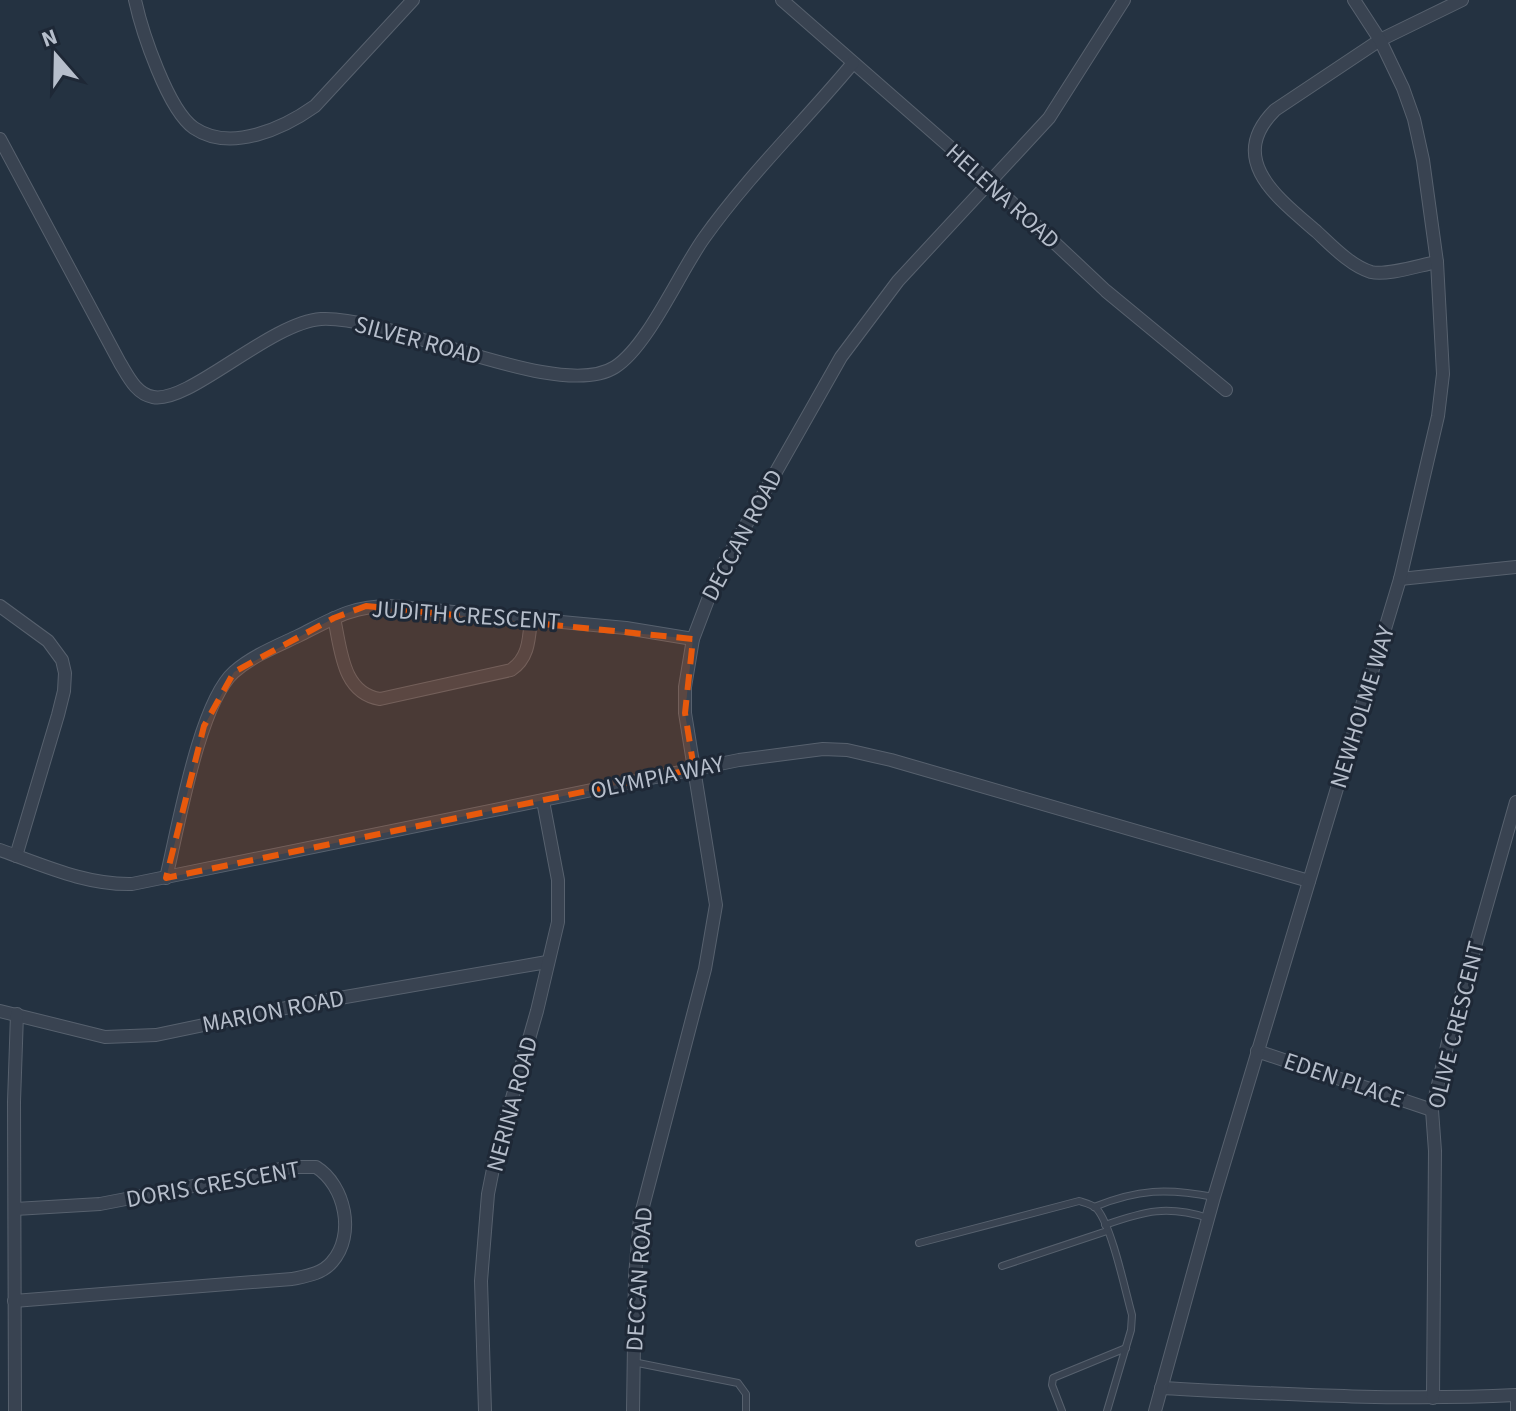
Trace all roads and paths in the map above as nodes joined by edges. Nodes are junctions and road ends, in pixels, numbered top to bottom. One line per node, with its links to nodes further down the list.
1 (135, 0): 2 (street)
2 (413, 0)
3 (782, 0): 8 (street, HELENA ROAD)
4 (1124, 0): 10 (street, DECCAN ROAD)
5 (1354, 0): 7 (street, NEWHOLME WAY)
6 (1462, 0): 7 (street)
7 (1380, 40): 11 (street, NEWHOLME WAY); 11 (street)
8 (853, 63): 9 (street, SILVER ROAD); 10 (street, HELENA ROAD)
9 (0, 139)
10 (991, 183): 12 (street, HELENA ROAD); 18 (street, DECCAN ROAD)
11 (1437, 262): 14 (street, NEWHOLME WAY)
12 (1226, 390)
13 (1516, 567): 14 (street)
14 (1400, 579): 25 (street, NEWHOLME WAY)
15 (0, 606): 23 (street)
16 (334, 618): 17 (street, JUDITH CRESCENT); 17 (street); 24 (street, JUDITH CRESCENT)
17 (531, 618): 18 (street, JUDITH CRESCENT)
18 (693, 639): 19 (street, DECCAN ROAD)
19 (694, 769): 20 (street, OLYMPIA WAY); 25 (street, OLYMPIA WAY); 40 (street, DECCAN ROAD)
20 (543, 801): 24 (street, OLYMPIA WAY); 26 (street, NERINA ROAD)
21 (1516, 802): 30 (street, OLIVE CRESCENT)
22 (0, 850): 23 (street, OLYMPIA WAY)
23 (16, 856): 24 (street, OLYMPIA WAY)
24 (166, 878)
25 (1309, 881): 29 (street, NEWHOLME WAY)
26 (547, 962): 28 (street, MARION ROAD); 45 (street, NERINA ROAD)
27 (0, 1011): 28 (street, MARION ROAD)
28 (17, 1014): 33 (street)
29 (1257, 1051): 30 (street, EDEN PLACE); 31 (street, NEWHOLME WAY)
30 (1432, 1110): 43 (street, OLIVE CRESCENT)
31 (1214, 1197): 32 (lane); 34 (street, NEWHOLME WAY)
32 (1094, 1207): 35 (lane); 36 (lane)
33 (15, 1209): 38 (street); 38 (street, DORIS CRESCENT)
34 (1208, 1218): 35 (lane); 41 (street, NEWHOLME WAY)
35 (1106, 1228): 37 (lane); 39 (lane)
36 (919, 1243)
37 (1002, 1266)
38 (14, 1301): 44 (street)
39 (1126, 1348): 48 (lane); 49 (lane)
40 (633, 1362): 46 (street, DECCAN ROAD); 47 (lane)
41 (1161, 1388): 43 (street); 50 (street, NEWHOLME WAY)
42 (1515, 1395): 43 (street); 51 (lane)
43 (1433, 1398)
44 (15, 1411)
45 (485, 1411)
46 (633, 1411)
47 (746, 1411)
48 (1062, 1411)
49 (1107, 1411)
50 (1155, 1411)
51 (1514, 1411)

